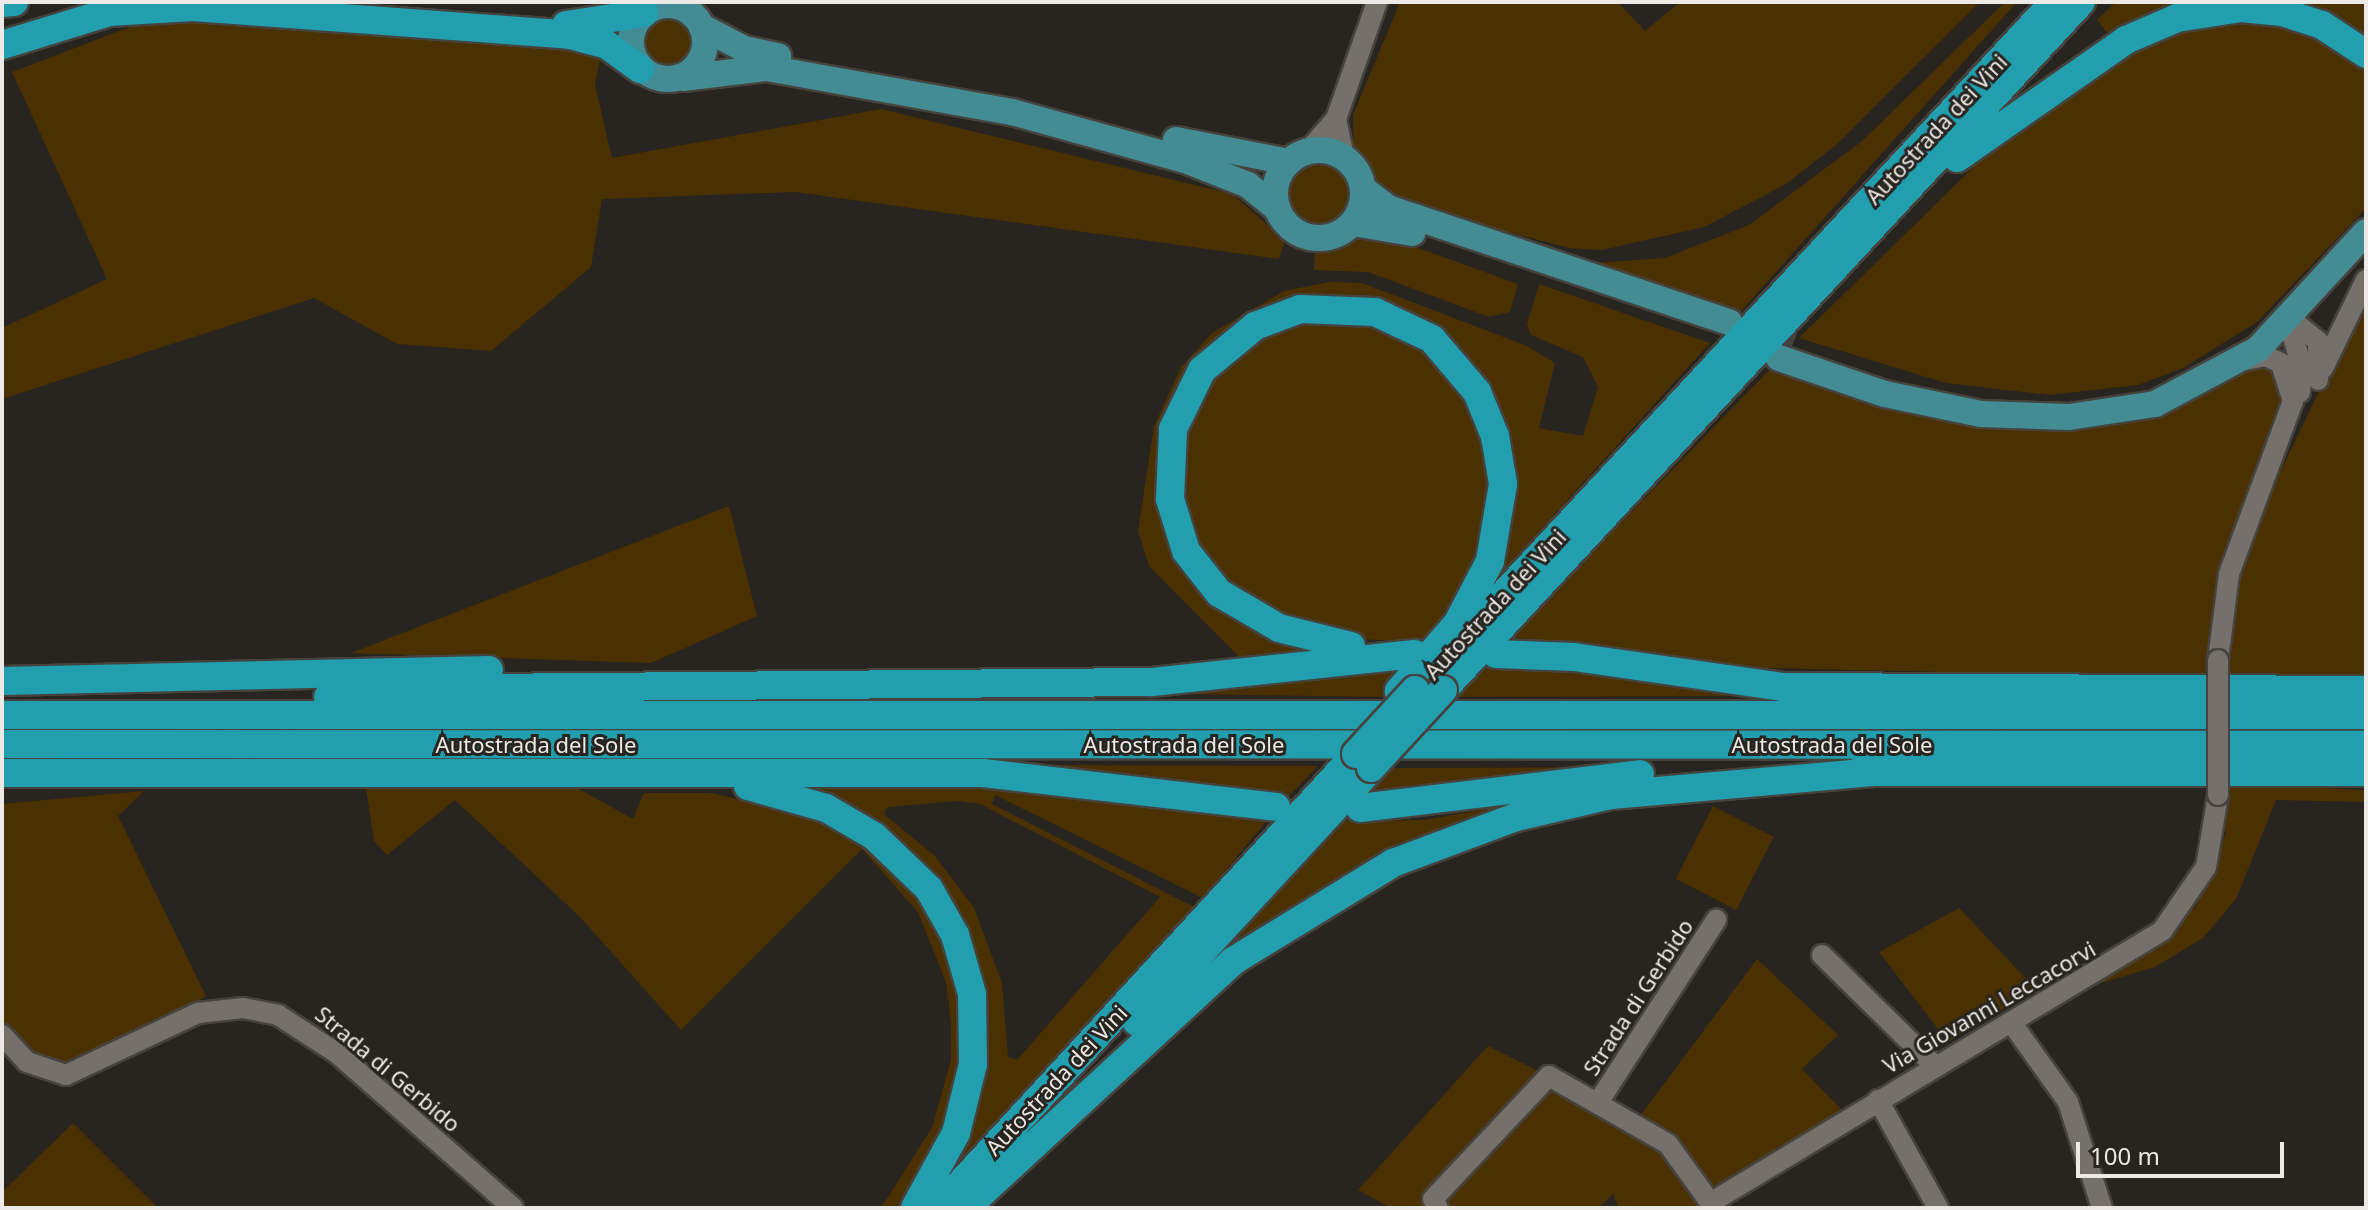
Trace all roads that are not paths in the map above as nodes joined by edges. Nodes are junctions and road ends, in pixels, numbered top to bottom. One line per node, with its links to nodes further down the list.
1 (14, 2): 6 (highway)
2 (268, 2): 7 (highway)
3 (1377, 2): 13 (street)
4 (2054, 2): 30 (highway, Autostrada dei Vini)
5 (2081, 2): 23 (highway, Autostrada dei Vini)
6 (2, 3)
7 (649, 9): 8 (main road); 11 (main road)
8 (697, 16): 12 (main road); 14 (main road)
9 (2, 45): 11 (highway)
10 (2366, 54): 23 (highway)
11 (640, 69): 12 (main road)
12 (683, 78): 17 (main road)
13 (1336, 119): 14 (street); 15 (street)
14 (1298, 157): 15 (main road); 17 (main road)
15 (1344, 158): 16 (main road)
16 (1363, 189): 18 (main road); 18 (main road)
17 (1278, 209): 18 (main road)
18 (1353, 223)
19 (2366, 232): 21 (main road)
20 (2366, 280): 24 (street)
21 (2287, 316): 22 (main road); 22 (main road); 24 (street); 25 (street)
22 (2240, 362): 25 (street)
23 (1732, 379): 36 (highway, Autostrada dei Vini, bridge)
24 (2318, 380): 25 (street)
25 (2283, 435): 47 (street, Via Giovanni Leccacorvi, bridge)
26 (1496, 654): 29 (highway)
27 (2, 681): 28 (highway)
28 (793, 684): 30 (highway); 32 (highway)
29 (2366, 687)
30 (1407, 690): 36 (highway, bridge)
31 (2, 715): 32 (highway, Autostrada del Sole)
32 (136, 715): 33 (highway, Autostrada del Sole)
33 (2366, 715)
34 (2, 744): 35 (highway, Autostrada del Sole)
35 (2366, 745)
36 (1356, 764): 52 (highway, Autostrada dei Vini); 56 (highway, Autostrada dei Vini)
37 (1876, 772): 38 (highway); 44 (highway); 52 (highway)
38 (2366, 772)
39 (2, 773): 40 (highway)
40 (127, 775): 41 (highway); 42 (highway)
41 (596, 775): 43 (highway); 55 (highway)
42 (2, 788)
43 (1276, 807)
44 (1360, 808)
45 (1716, 920): 51 (street, Strada di Gerbido)
46 (1822, 955): 49 (street)
47 (2011, 1022): 49 (street, Via Giovanni Leccacorvi); 59 (street)
48 (2, 1035): 54 (street, Strada di Gerbido)
49 (1935, 1066): 50 (street, Via Giovanni Leccacorvi)
50 (1878, 1100): 53 (street, Via Giovanni Leccacorvi); 58 (street)
51 (1599, 1101): 53 (street, Strada di Gerbido); 57 (street, Strada di Gerbido)
52 (968, 1205)
53 (1712, 1205)
54 (513, 1208)
55 (915, 1208)
56 (938, 1208)
57 (1438, 1208)
58 (1938, 1208)
59 (2102, 1208)

